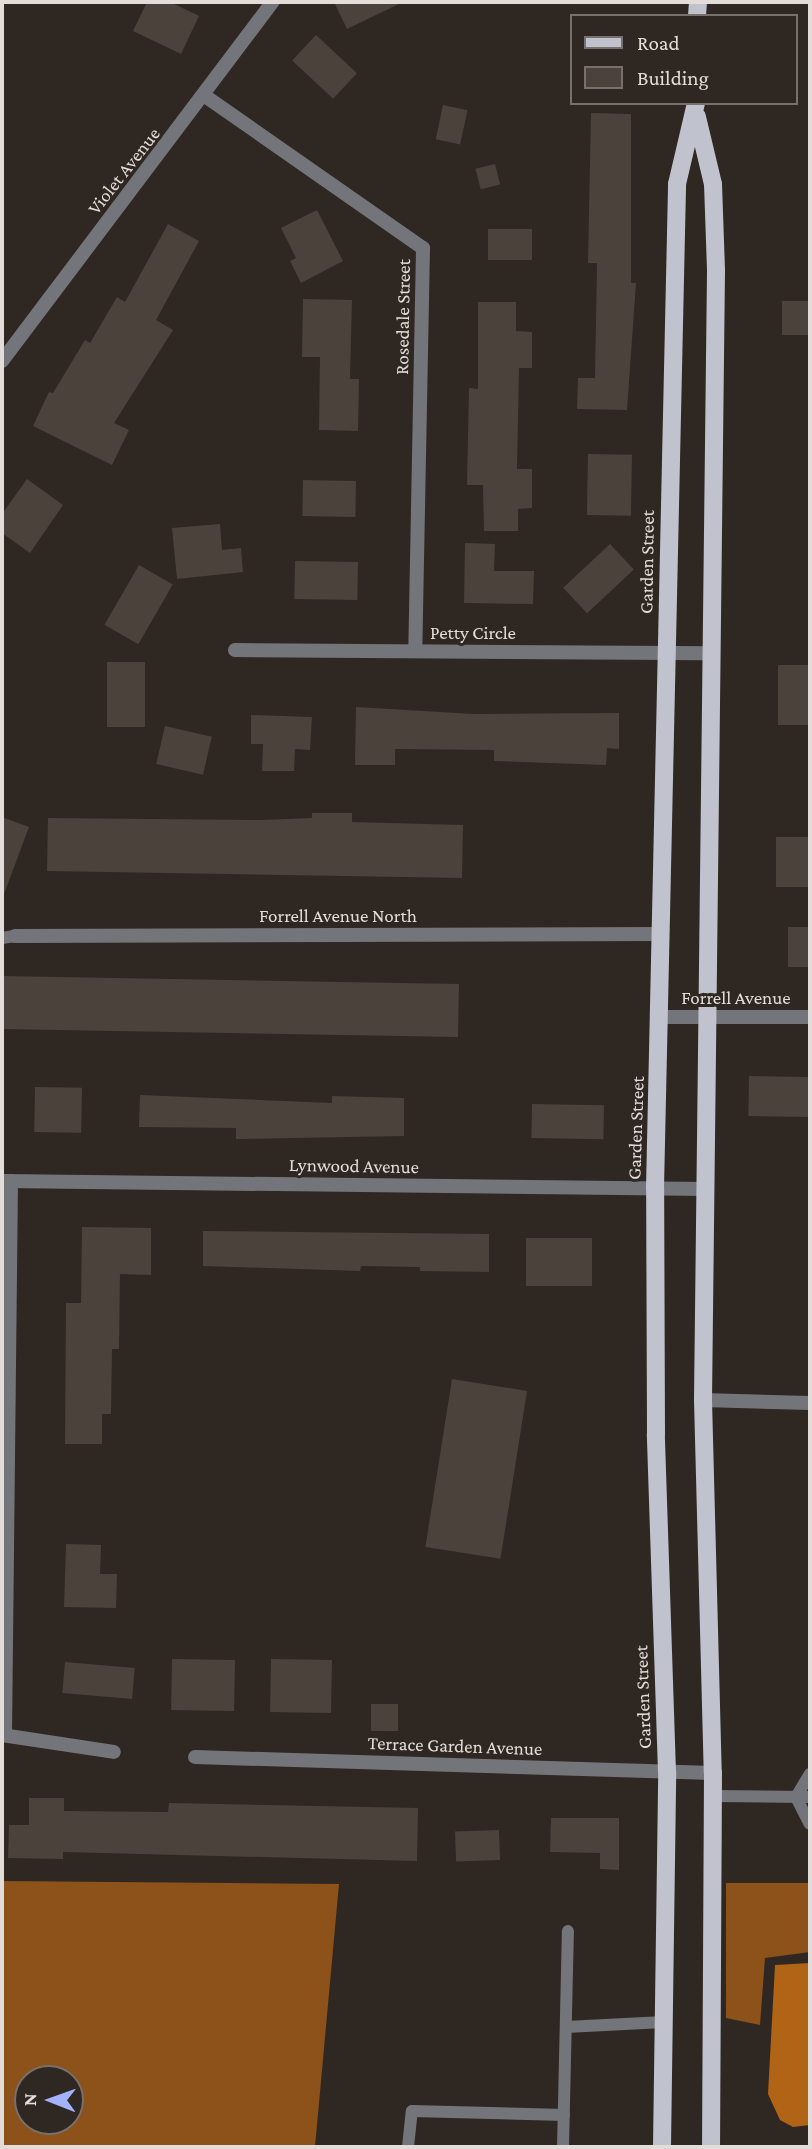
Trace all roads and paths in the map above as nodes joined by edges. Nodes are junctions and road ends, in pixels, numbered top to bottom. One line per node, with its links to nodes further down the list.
1 (273, 2): 2 (street, Violet Avenue)
2 (205, 96): 4 (street, Violet Avenue); 6 (street, Rosedale Street)
3 (696, 108): 7 (main road, Garden Street); 8 (main road, Garden Street)
4 (2, 361)
5 (235, 650): 6 (street, Petty Circle)
6 (415, 652): 7 (street, Petty Circle)
7 (667, 653): 8 (street, Petty Circle); 9 (main road, Garden Street)
8 (711, 653): 13 (main road, Garden Street)
9 (662, 934): 10 (street, Forrell Avenue North); 11 (main road, Garden Street)
10 (8, 937)
11 (661, 1017): 13 (street, Forrell Avenue); 15 (main road, Garden Street)
12 (810, 1017): 13 (street, Forrell Avenue)
13 (705, 1018): 16 (main road, Garden Street)
14 (6, 1181): 15 (street, Lynwood Avenue); 19 (street)
15 (655, 1188): 16 (street, Lynwood Avenue); 22 (main road, Garden Street)
16 (705, 1189): 17 (main road, Garden Street)
17 (703, 1400): 18 (street); 23 (main road, Garden Street)
18 (810, 1403)
19 (3, 1735): 20 (street)
20 (114, 1752)
21 (195, 1757): 22 (street, Terrace Garden Avenue)
22 (667, 1772): 23 (street, Terrace Garden Avenue); 30 (main road, Garden Street)
23 (713, 1773): 25 (main road, Garden Street)
24 (810, 1774): 26 (lane)
25 (713, 1796): 26 (lane); 36 (main road, Garden Street)
26 (796, 1797): 27 (lane); 28 (lane)
27 (810, 1797)
28 (810, 1824)
29 (568, 1931): 31 (lane)
30 (664, 2022): 31 (lane); 35 (main road, Garden Street)
31 (566, 2027): 32 (lane)
32 (564, 2115): 33 (lane); 34 (lane)
33 (408, 2147)
34 (564, 2147)
35 (662, 2147)
36 (711, 2147)

